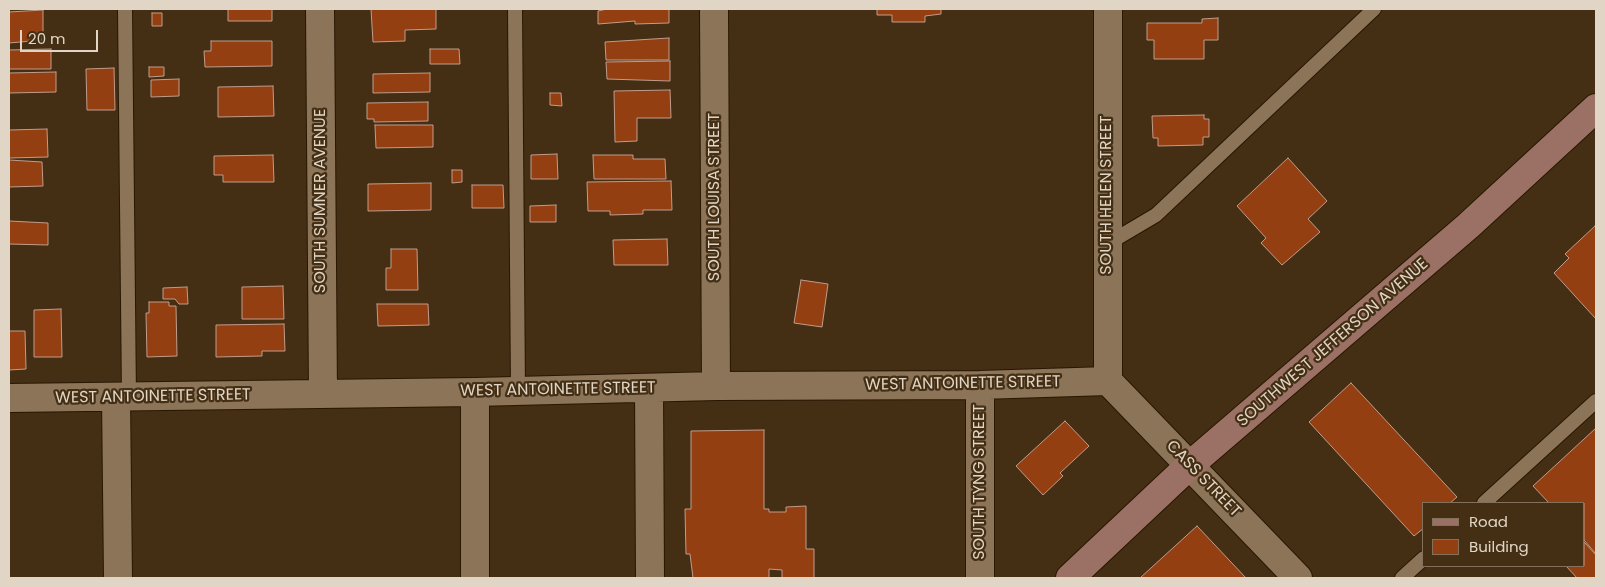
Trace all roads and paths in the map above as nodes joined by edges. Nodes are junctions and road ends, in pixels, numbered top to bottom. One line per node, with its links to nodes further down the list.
1 (125, 9): 17 (lane)
2 (320, 9): 15 (street, SOUTH SUMNER AVENUE)
3 (515, 9): 13 (lane)
4 (714, 9): 11 (street, SOUTH LOUISA STREET)
5 (1108, 9): 8 (street, SOUTH HELEN STREET)
6 (1374, 9): 8 (lane)
7 (1596, 108): 19 (main road, SOUTHWEST JEFFERSON AVENUE)
8 (1106, 245): 9 (street, SOUTH HELEN STREET)
9 (1108, 380): 10 (street, WEST ANTOINETTE STREET); 19 (street, CASS STREET)
10 (980, 385): 11 (street, WEST ANTOINETTE STREET); 25 (street, SOUTH TYNG STREET)
11 (716, 386): 12 (street, WEST ANTOINETTE STREET)
12 (649, 388): 13 (street, WEST ANTOINETTE STREET); 24 (street)
13 (518, 391): 14 (street, WEST ANTOINETTE STREET)
14 (475, 392): 15 (street, WEST ANTOINETTE STREET); 23 (street)
15 (323, 394): 17 (street, WEST ANTOINETTE STREET)
16 (9, 398): 17 (street, WEST ANTOINETTE STREET)
17 (122, 398): 22 (street)
18 (1596, 401): 20 (lane)
19 (1190, 465): 26 (main road, SOUTHWEST JEFFERSON AVENUE); 27 (street, CASS STREET)
20 (1485, 502)
21 (1422, 560): 28 (lane)
22 (118, 578)
23 (475, 578)
24 (650, 578)
25 (980, 578)
26 (1070, 578)
27 (1298, 578)
28 (1402, 578)

